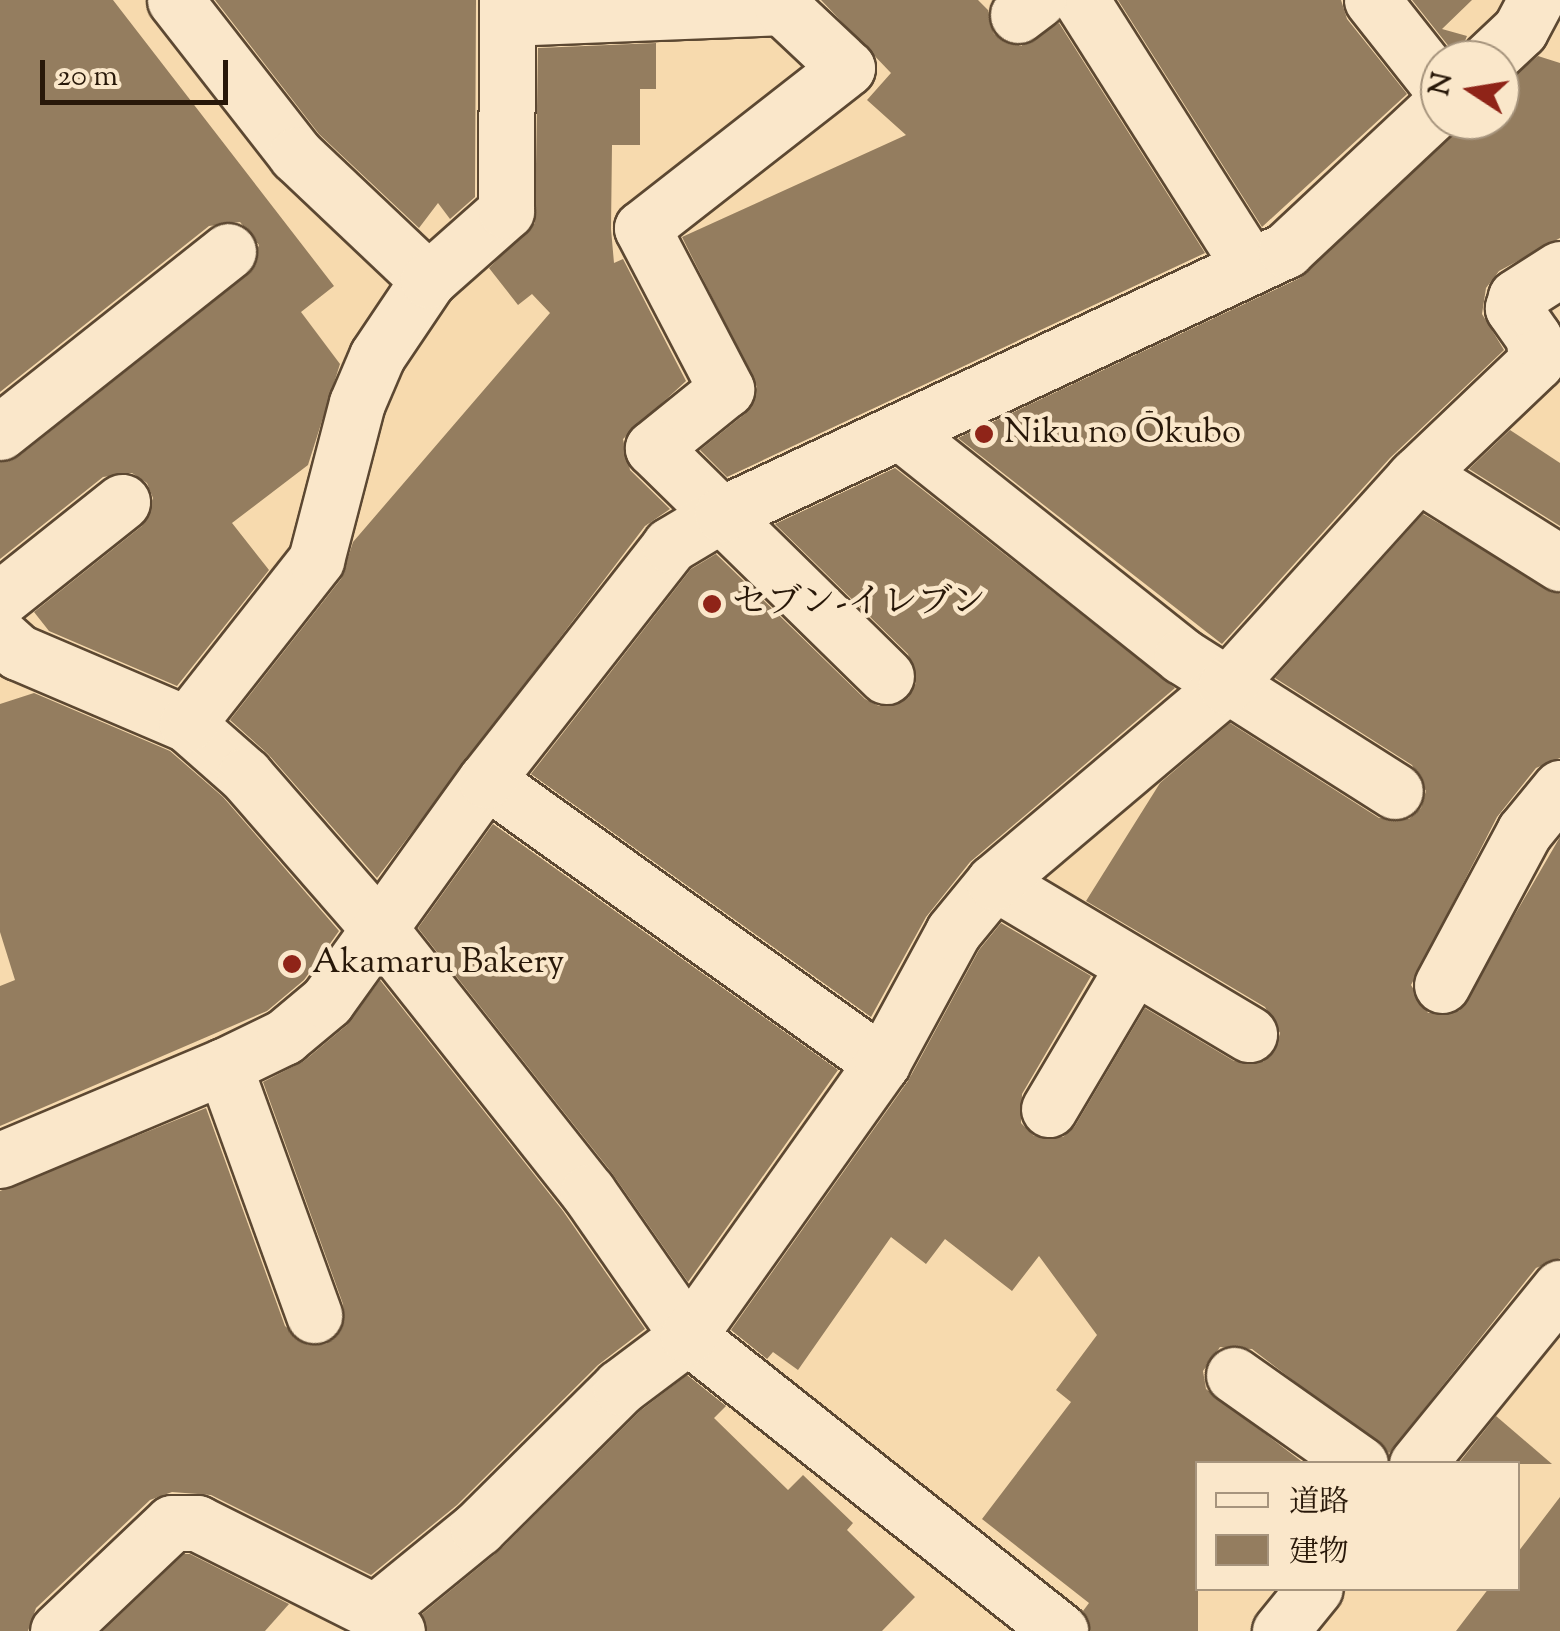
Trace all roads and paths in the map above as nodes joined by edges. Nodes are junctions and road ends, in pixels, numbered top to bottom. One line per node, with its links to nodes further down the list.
1 (175, 0): 10 (street)
2 (1080, 0): 8 (street)
3 (1372, 0): 5 (street)
4 (508, 9): 10 (street); 15 (street)
5 (1420, 61)
6 (1420, 125): 8 (street)
7 (228, 251): 11 (street)
8 (1250, 266): 12 (street)
9 (1560, 268): 13 (street)
10 (428, 280): 21 (street)
11 (0, 432)
12 (903, 434): 15 (street); 20 (street)
13 (1418, 474): 16 (street); 20 (street)
14 (122, 502): 17 (street)
15 (722, 514): 19 (street); 22 (street)
16 (1560, 562)
17 (0, 600)
18 (6, 647): 21 (street)
19 (886, 676)
20 (1226, 686): 24 (street); 25 (street)
21 (187, 724): 26 (street)
22 (486, 780): 26 (street); 30 (street)
23 (1560, 788): 28 (street)
24 (1395, 791)
25 (994, 882): 27 (street); 30 (street)
26 (382, 931): 31 (street); 36 (street)
27 (1134, 966): 29 (street); 32 (street)
28 (1442, 985)
29 (1249, 1034)
30 (882, 1063): 36 (street)
31 (224, 1066): 33 (street); 34 (street)
32 (1048, 1109)
33 (2, 1152)
34 (314, 1315)
35 (1549, 1322): 39 (street)
36 (688, 1336): 41 (street); 43 (street)
37 (1234, 1375): 38 (street)
38 (1356, 1461)
39 (1420, 1461)
40 (1313, 1591): 44 (street)
41 (386, 1621): 42 (street)
42 (58, 1631)
43 (1060, 1631)
44 (1280, 1631)

